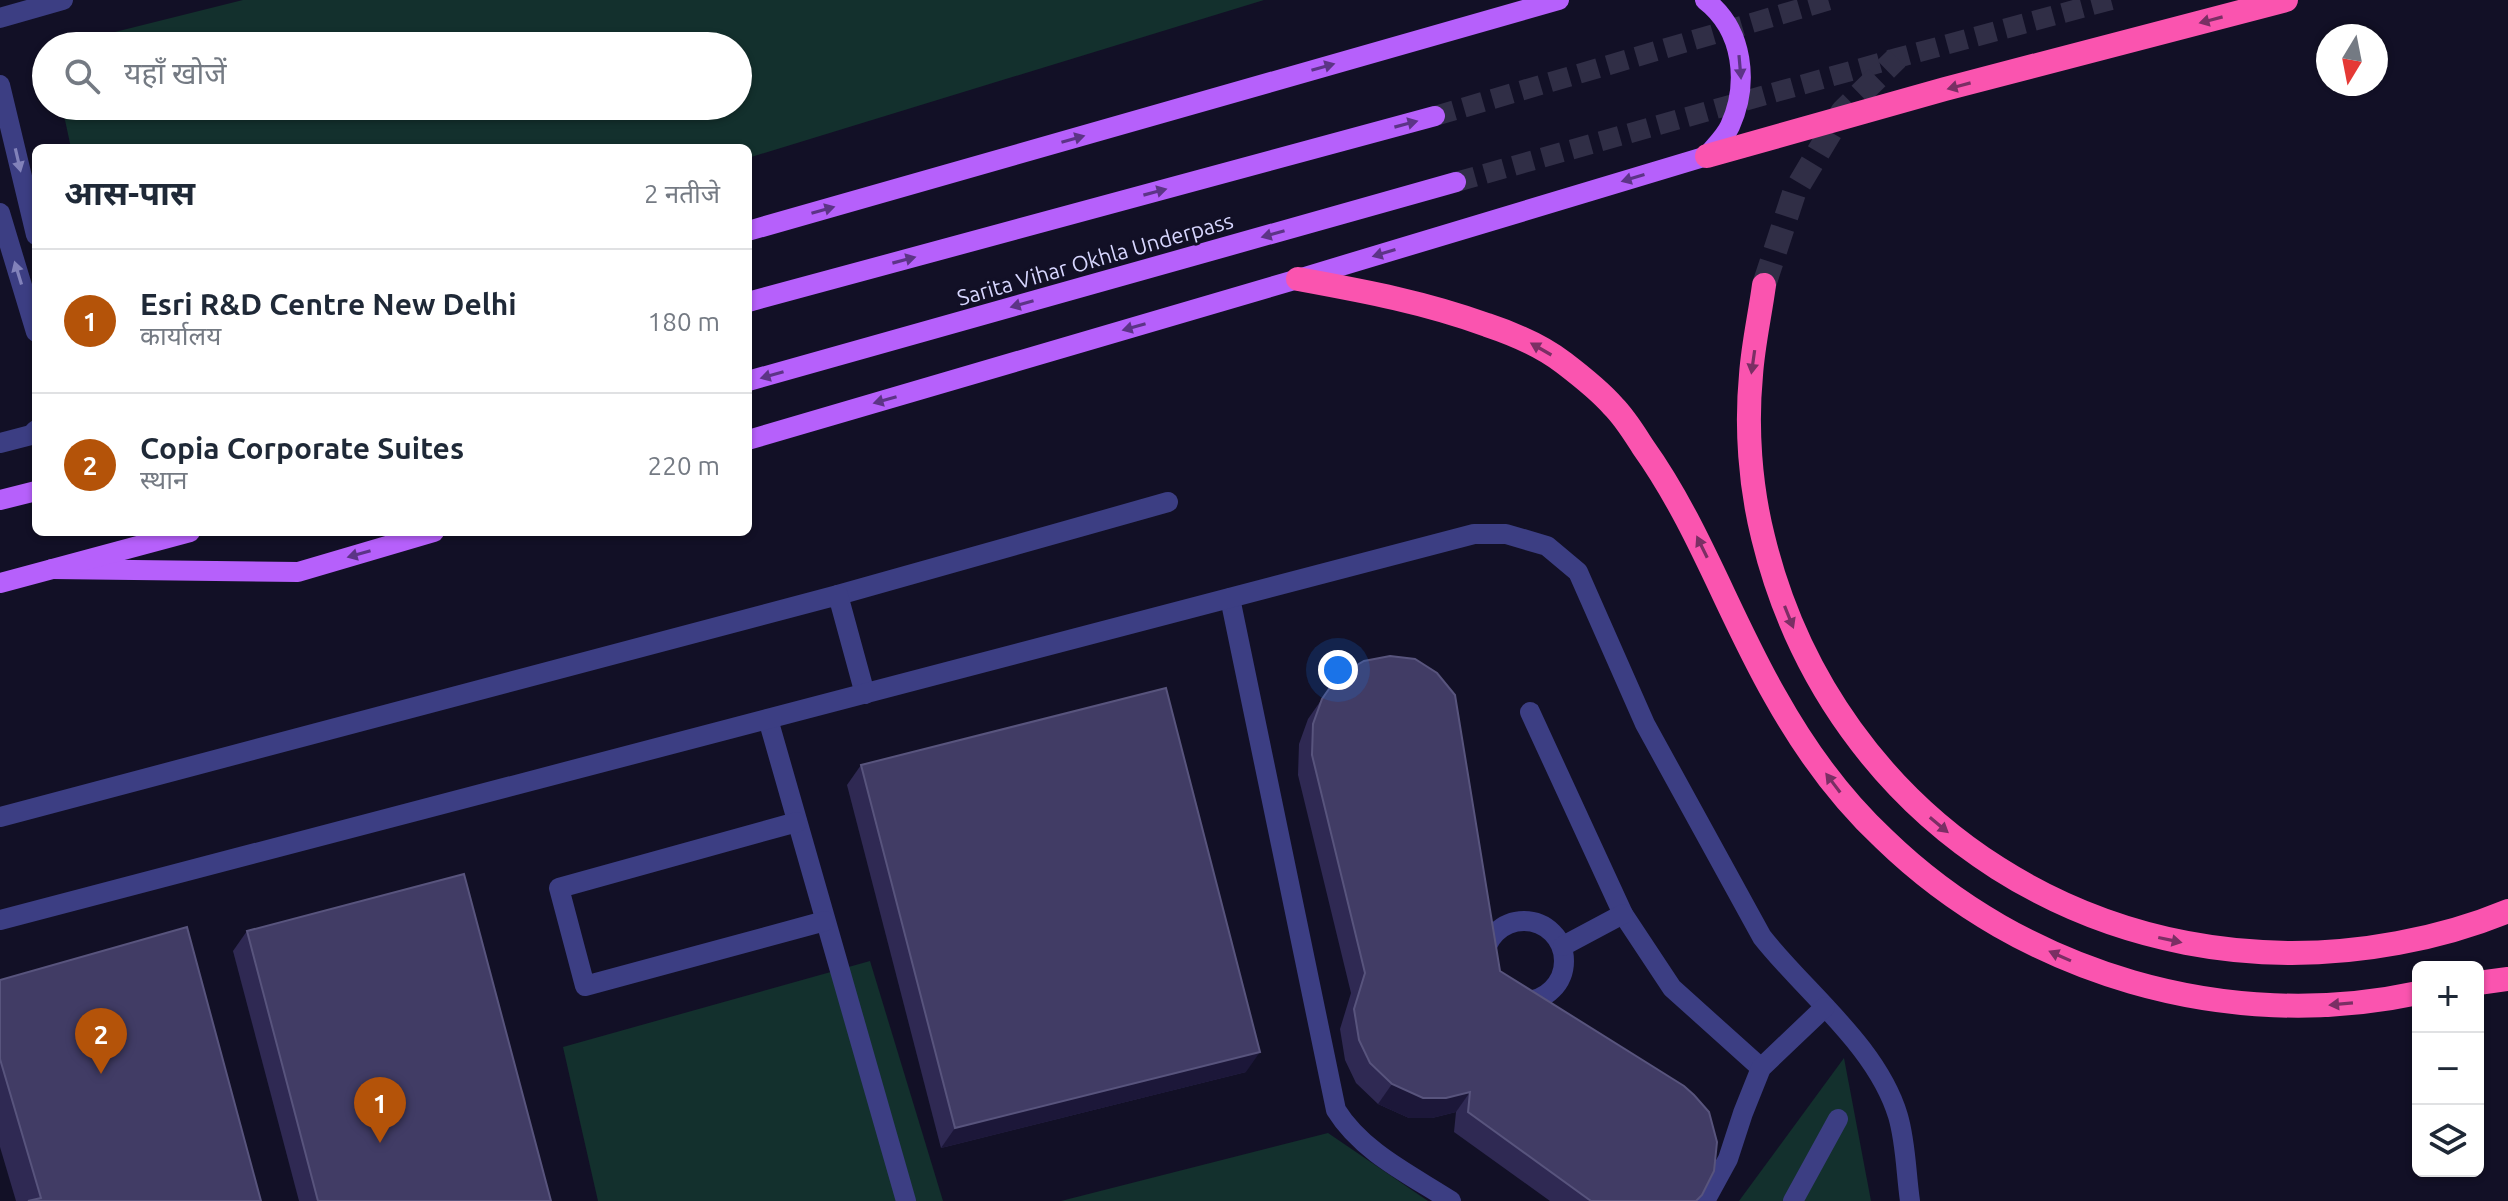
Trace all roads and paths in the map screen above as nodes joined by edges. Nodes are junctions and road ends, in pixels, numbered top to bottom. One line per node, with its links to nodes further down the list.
1 (63, 0): 5 (street)
2 (1559, 0): 12 (main road, one-way to 2)
3 (1705, 0): 8 (main road, one-way to 8)
4 (2286, 0): 8 (highway, one-way to 8)
5 (0, 18)
6 (0, 85): 11 (street, one-way to 11)
7 (1435, 116): 15 (main road, one-way to 7)
8 (1707, 156): 13 (main road, one-way to 13)
9 (1456, 182): 17 (main road, Sarita Vihar Okhla Underpass, one-way to 17)
10 (0, 213): 16 (street, one-way to 10)
11 (32, 218)
12 (752, 230)
13 (1298, 279): 19 (main road, one-way to 19); 43 (highway, one-way to 13)
14 (1764, 285): 36 (highway, one-way to 36)
15 (752, 301)
16 (32, 319)
17 (752, 380)
18 (32, 434): 20 (street)
19 (752, 439)
20 (0, 443)
21 (32, 486): 23 (main road)
22 (32, 492): 23 (main road)
23 (4, 499)
24 (1168, 502): 29 (street)
25 (175, 536): 27 (main road)
26 (420, 536): 27 (main road, one-way to 27)
27 (52, 569): 28 (main road)
28 (0, 583)
29 (838, 595): 31 (street); 34 (street)
30 (1230, 598): 31 (street); 44 (street); 48 (street)
31 (865, 694): 33 (street)
32 (1530, 712): 37 (street)
33 (768, 719): 35 (street); 38 (street)
34 (0, 817)
35 (797, 822): 39 (street); 39 (street)
36 (2508, 911)
37 (1623, 914): 40 (street); 45 (street)
38 (0, 920)
39 (825, 921): 47 (street)
40 (1563, 946): 40 (street)
41 (2508, 979): 42 (highway)
42 (2484, 982)
43 (2412, 994)
44 (1825, 1007): 45 (street); 51 (street)
45 (1761, 1068): 49 (street)
46 (1838, 1119): 50 (street)
47 (906, 1201)
48 (1451, 1201)
49 (1705, 1201)
50 (1793, 1201)
51 (1910, 1201)

